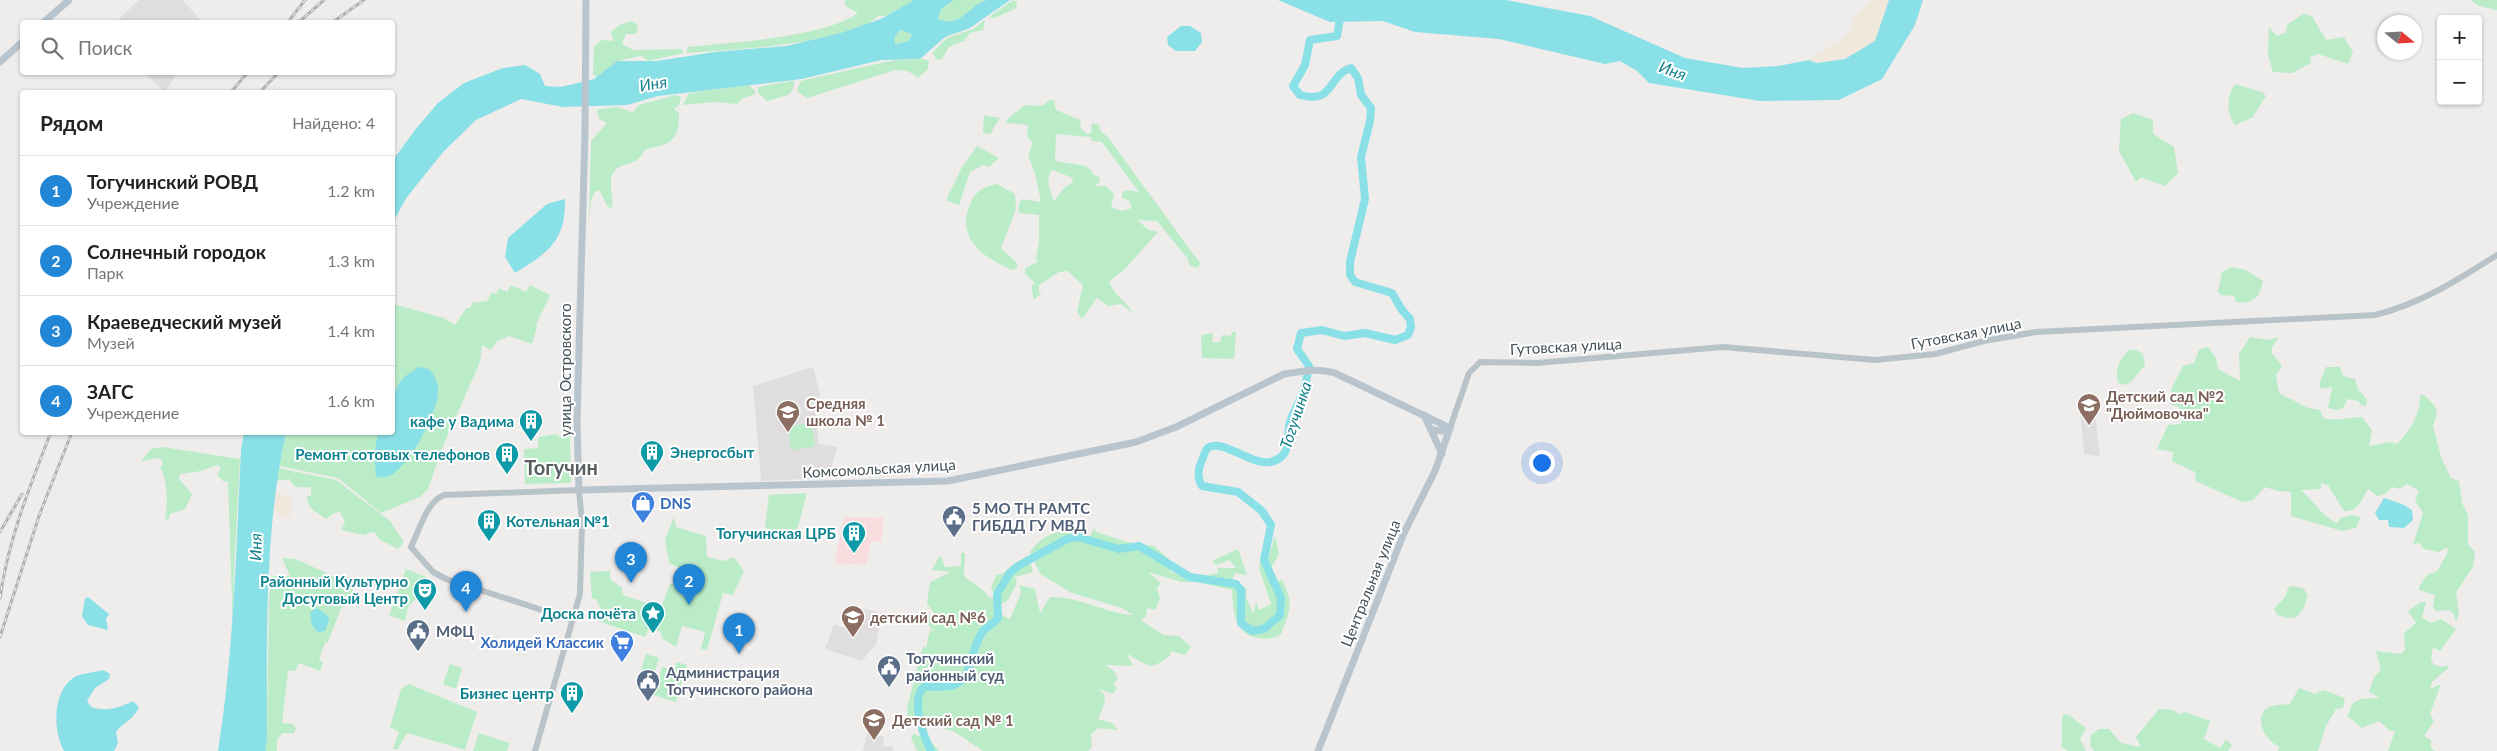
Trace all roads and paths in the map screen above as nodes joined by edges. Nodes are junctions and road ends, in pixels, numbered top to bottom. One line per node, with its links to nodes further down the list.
1 (69, 0): 5 (main road)
2 (578, 0): 4 (main road)
3 (586, 0): 4 (main road)
4 (585, 18): 13 (main road, улица Островского)
5 (46, 20)
6 (20, 44): 7 (main road)
7 (0, 62)
8 (2497, 254): 10 (street, Гутовская улица)
9 (1424, 415): 10 (main road); 11 (main road); 13 (main road, Комсомольская улица)
10 (1450, 428): 11 (main road); 12 (main road, Центральная улица)
11 (1433, 430): 12 (main road)
12 (1442, 454): 16 (main road, Центральная улица)
13 (579, 490): 14 (street, улица Островского); 14 (street, Комсомольская улица)
14 (573, 620): 15 (street, улица Островского)
15 (535, 751)
16 (1318, 751)

